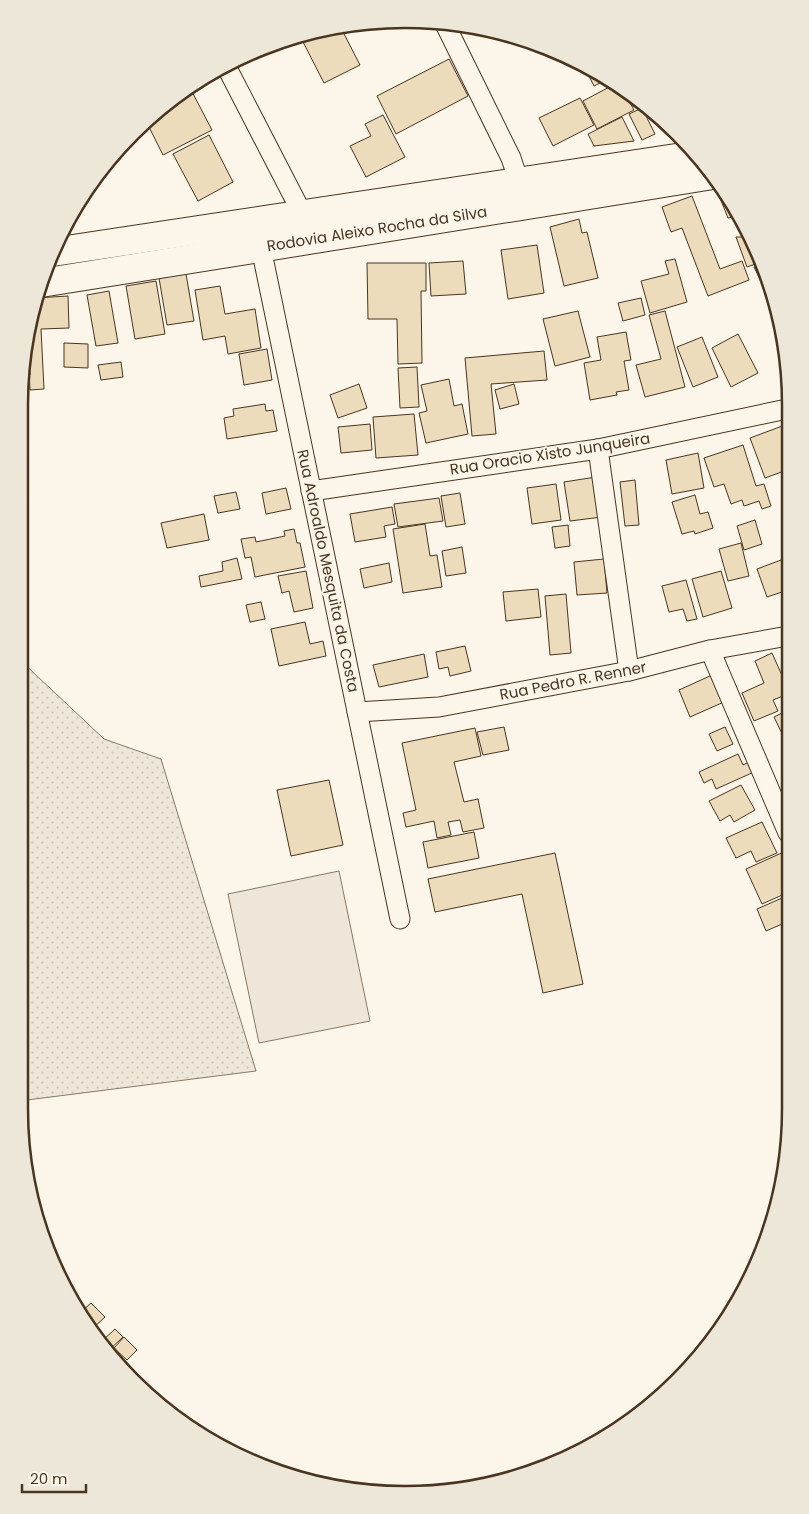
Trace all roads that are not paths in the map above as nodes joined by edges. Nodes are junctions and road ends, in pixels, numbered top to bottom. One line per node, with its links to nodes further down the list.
1 (448, 30): 5 (street)
2 (229, 71): 6 (street)
3 (688, 156): 5 (main road, Rodovia Aleixo Rocha da Silva)
4 (705, 176): 6 (main road, Rodovia Aleixo Rocha da Silva)
5 (519, 182): 6 (main road, Rodovia Aleixo Rocha da Silva)
6 (306, 227): 7 (main road, Rodovia Aleixo Rocha da Silva)
7 (258, 235): 8 (main road, Rodovia Aleixo Rocha da Silva); 9 (main road, Rodovia Aleixo Rocha da Silva); 12 (street, Rua Adroaldo Mesquita da Costa)
8 (60, 252)
9 (49, 281)
10 (782, 410): 11 (street, Rua Oracio Xisto Junqueira)
11 (598, 449): 12 (street, Rua Oracio Xisto Junqueira); 15 (street)
12 (311, 492): 16 (street, Rua Adroaldo Mesquita da Costa)
13 (782, 637): 14 (street, Rua Pedro R. Renner)
14 (710, 650): 15 (street, Rua Pedro R. Renner); 17 (street)
15 (629, 671): 16 (street, Rua Pedro R. Renner)
16 (357, 712): 18 (street, Rua Adroaldo Mesquita da Costa)
17 (782, 819)
18 (400, 919)

